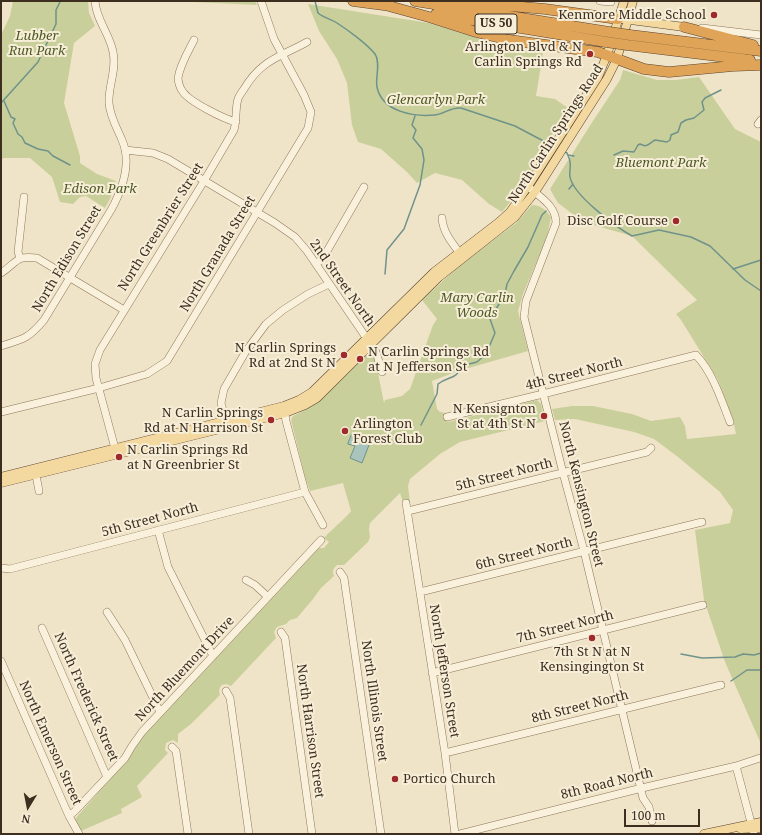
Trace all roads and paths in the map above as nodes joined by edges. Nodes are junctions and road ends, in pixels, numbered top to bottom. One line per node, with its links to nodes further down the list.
1 (95, 1): 25 (street, North Edison Street)
2 (261, 1): 20 (street, North Granada Street)
3 (353, 1): 10 (highway, US 50)
4 (415, 1): 14 (highway, US 50)
5 (454, 1): 11 (highway)
6 (600, 1): 9 (street)
7 (624, 1): 11 (main road)
8 (633, 1): 11 (main road)
9 (610, 2)
10 (385, 5): 14 (highway, US 50); 21 (highway)
11 (623, 19): 12 (main road); 21 (main road, North Carlin Springs Road)
12 (684, 27): 13 (street); 18 (highway)
13 (761, 35)
14 (608, 37): 16 (highway, US 50, bridge)
15 (194, 40): 24 (street)
16 (629, 40): 19 (highway, US 50); 22 (highway, US 50)
17 (308, 42): 20 (street, North Greenbrier Street)
18 (761, 47)
19 (761, 51)
20 (281, 54): 24 (street, North Greenbrier Street); 31 (street, North Granada Street)
21 (612, 57): 23 (highway); 27 (main road, North Carlin Springs Road); 29 (main road, North Carlin Springs Road)
22 (761, 62)
23 (761, 65)
24 (236, 122): 26 (street, North Greenbrier Street)
25 (125, 150): 26 (street, 2nd Street North); 37 (street, North Edison Street)
26 (204, 181): 31 (street, 2nd Street North); 39 (street, North Greenbrier Street)
27 (528, 186): 29 (street, North Kensington Street); 33 (main road, North Carlin Springs Road)
28 (364, 187): 35 (street)
29 (535, 192): 33 (main road, North Carlin Springs Road); 44 (street, North Kensington Street)
30 (24, 197): 34 (street)
31 (257, 213): 35 (street, 2nd Street North); 43 (street, North Granada Street)
32 (442, 218): 33 (street)
33 (461, 254): 40 (main road, North Carlin Springs Road)
34 (20, 258): 36 (street); 37 (street)
35 (316, 264): 38 (street, 2nd Street North)
36 (1, 274)
37 (70, 277): 39 (street); 41 (street, North Edison Street)
38 (328, 284): 40 (street, 2nd Street North); 49 (street)
39 (124, 310): 43 (street, North Greenbrier Street)
40 (368, 342): 42 (street); 45 (main road, North Carlin Springs Road)
41 (1, 346)
42 (382, 372)
43 (99, 388): 46 (street, North Granada Street); 51 (street, North Greenbrier Street)
44 (543, 394): 47 (street, 4th Street North); 48 (street, 4th Street North); 53 (street, North Kensington Street)
45 (284, 410): 49 (main road, North Carlin Springs Road); 57 (street)
46 (1, 412)
47 (447, 417)
48 (730, 422)
49 (227, 424): 51 (main road, North Carlin Springs Road)
50 (651, 448): 53 (street, 5th Street North)
51 (116, 452): 52 (main road, North Carlin Springs Road)
52 (35, 471): 54 (main road, North Carlin Springs Road); 55 (main road, North Carlin Springs Road); 56 (street)
53 (563, 473): 59 (street, 5th Street North); 64 (street, North Kensington Street)
54 (1, 477)
55 (1, 483)
56 (39, 491)
57 (305, 492): 61 (street); 62 (street, 5th Street North)
58 (406, 503): 59 (street, North Jefferson Street)
59 (408, 511): 68 (street, North Jefferson Street)
60 (702, 522): 64 (street, 6th Street North)
61 (323, 525)
62 (158, 530): 65 (street, 5th Street North); 75 (street)
63 (322, 540): 69 (street, North Bluemont Drive)
64 (584, 551): 68 (street, 6th Street North); 73 (street, North Kensington Street)
65 (1, 568)
66 (340, 572): 96 (street, North Illinois Street)
67 (246, 580): 69 (street)
68 (420, 592): 77 (street, North Jefferson Street)
69 (268, 597): 75 (street, North Bluemont Drive)
70 (703, 605): 73 (street, 7th Street North)
71 (106, 612): 81 (street)
72 (42, 628): 86 (street, North Frederick Street)
73 (603, 630): 77 (street, 7th Street North); 80 (street, North Kensington Street)
74 (281, 632): 95 (street, North Harrison Street)
75 (213, 656): 81 (street, North Bluemont Drive)
76 (1, 661): 88 (street, North Emerson Street)
77 (432, 673): 83 (street, North Jefferson Street)
78 (721, 685): 80 (street, 8th Street North)
79 (226, 691): 94 (street)
80 (623, 709): 83 (street, 8th Street North); 87 (street, North Kensington Street)
81 (160, 712): 86 (street, North Bluemont Drive)
82 (172, 747): 93 (street)
83 (445, 753): 97 (street, North Jefferson Street)
84 (760, 758): 85 (street, 8th Road North)
85 (736, 766): 87 (street, 8th Road North); 91 (street)
86 (107, 777): 88 (street, North Bluemont Drive)
87 (642, 788): 89 (street, North Kensington Street); 98 (street, 8th Road North)
88 (69, 816): 92 (street, North Emerson Street)
89 (652, 821)
90 (761, 822): 91 (main road)
91 (755, 828): 99 (main road)
92 (79, 834)
93 (188, 834)
94 (249, 834)
95 (312, 834)
96 (380, 834)
97 (455, 834)
98 (460, 834)
99 (704, 834)

